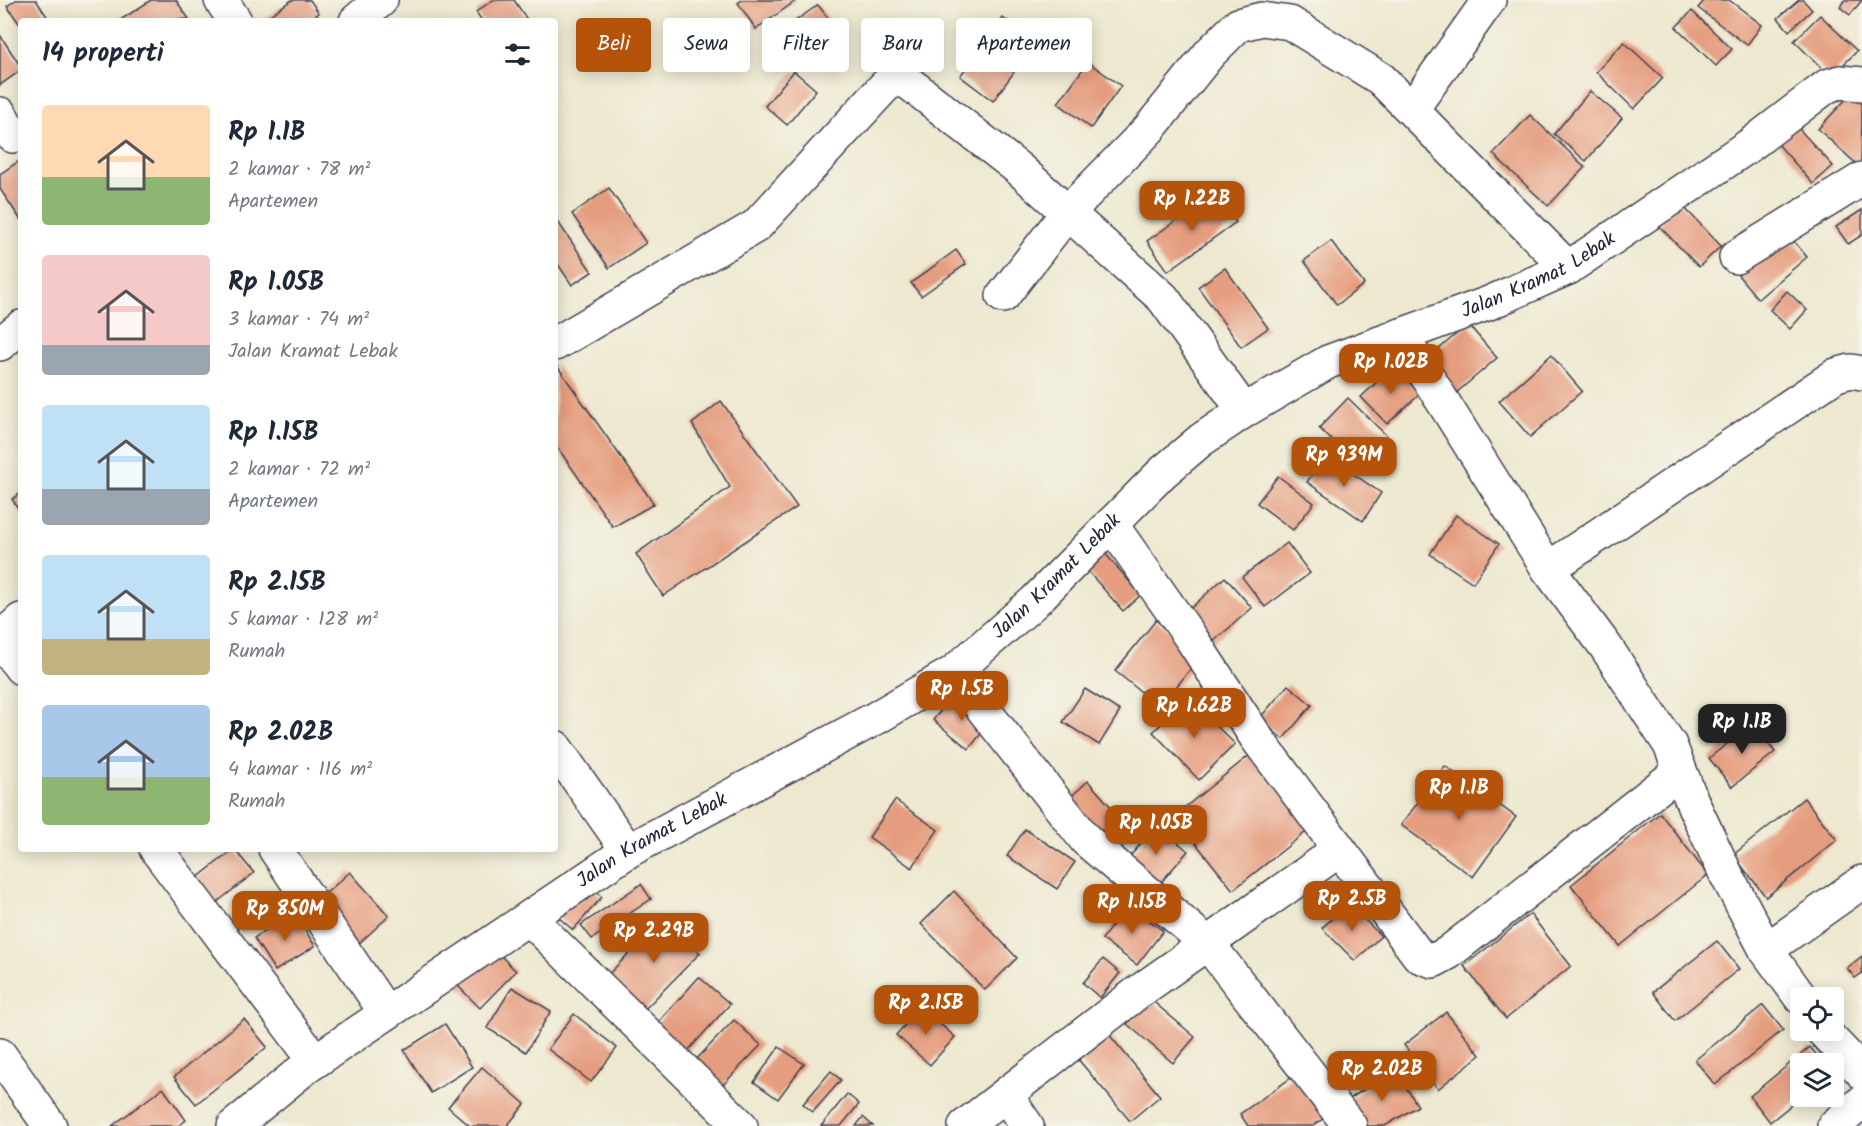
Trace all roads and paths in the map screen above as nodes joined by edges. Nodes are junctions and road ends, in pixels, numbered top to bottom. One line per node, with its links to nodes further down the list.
1 (221, 0): 3 (street)
2 (1489, 0): 5 (street)
3 (233, 18)
4 (1862, 84): 9 (street, Jalan Kramat Lebak)
5 (1412, 109): 7 (street); 9 (street)
6 (1862, 179): 8 (street)
7 (1066, 213): 10 (street); 13 (street); 16 (street)
8 (1736, 257)
9 (1569, 268): 12 (street, Jalan Kramat Lebak)
10 (1003, 296)
11 (18, 329): 14 (street)
12 (1401, 335): 16 (street, Jalan Kramat Lebak); 18 (street)
13 (558, 342)
14 (0, 344)
15 (1862, 373): 18 (street)
16 (1244, 411): 17 (street, Jalan Kramat Lebak)
17 (1111, 524): 22 (street, Jalan Kramat Lebak); 25 (street)
18 (1548, 569): 24 (street)
19 (18, 623): 20 (street)
20 (0, 639): 21 (street)
21 (18, 664)
22 (954, 672): 26 (street, Jalan Kramat Lebak); 31 (street)
23 (558, 751): 26 (street)
24 (1680, 771): 25 (street); 32 (street)
25 (1334, 843): 31 (street)
26 (628, 851): 30 (street, Jalan Kramat Lebak)
27 (158, 852): 37 (street)
28 (277, 852): 34 (street)
29 (1862, 882): 32 (street)
30 (529, 918): 34 (street, Jalan Kramat Lebak); 43 (street)
31 (1208, 944): 39 (street); 46 (street)
32 (1766, 950): 33 (street)
33 (1793, 987)
34 (386, 1013): 37 (street, Jalan Kramat Lebak)
35 (1832, 1041): 38 (street)
36 (0, 1054): 41 (street)
37 (315, 1061): 42 (street, Jalan Kramat Lebak)
38 (1862, 1072)
39 (1006, 1095): 44 (street); 45 (street)
40 (1862, 1102): 47 (street)
41 (50, 1126)
42 (234, 1126)
43 (741, 1126)
44 (965, 1126)
45 (1027, 1126)
46 (1350, 1126)
47 (1834, 1126)

